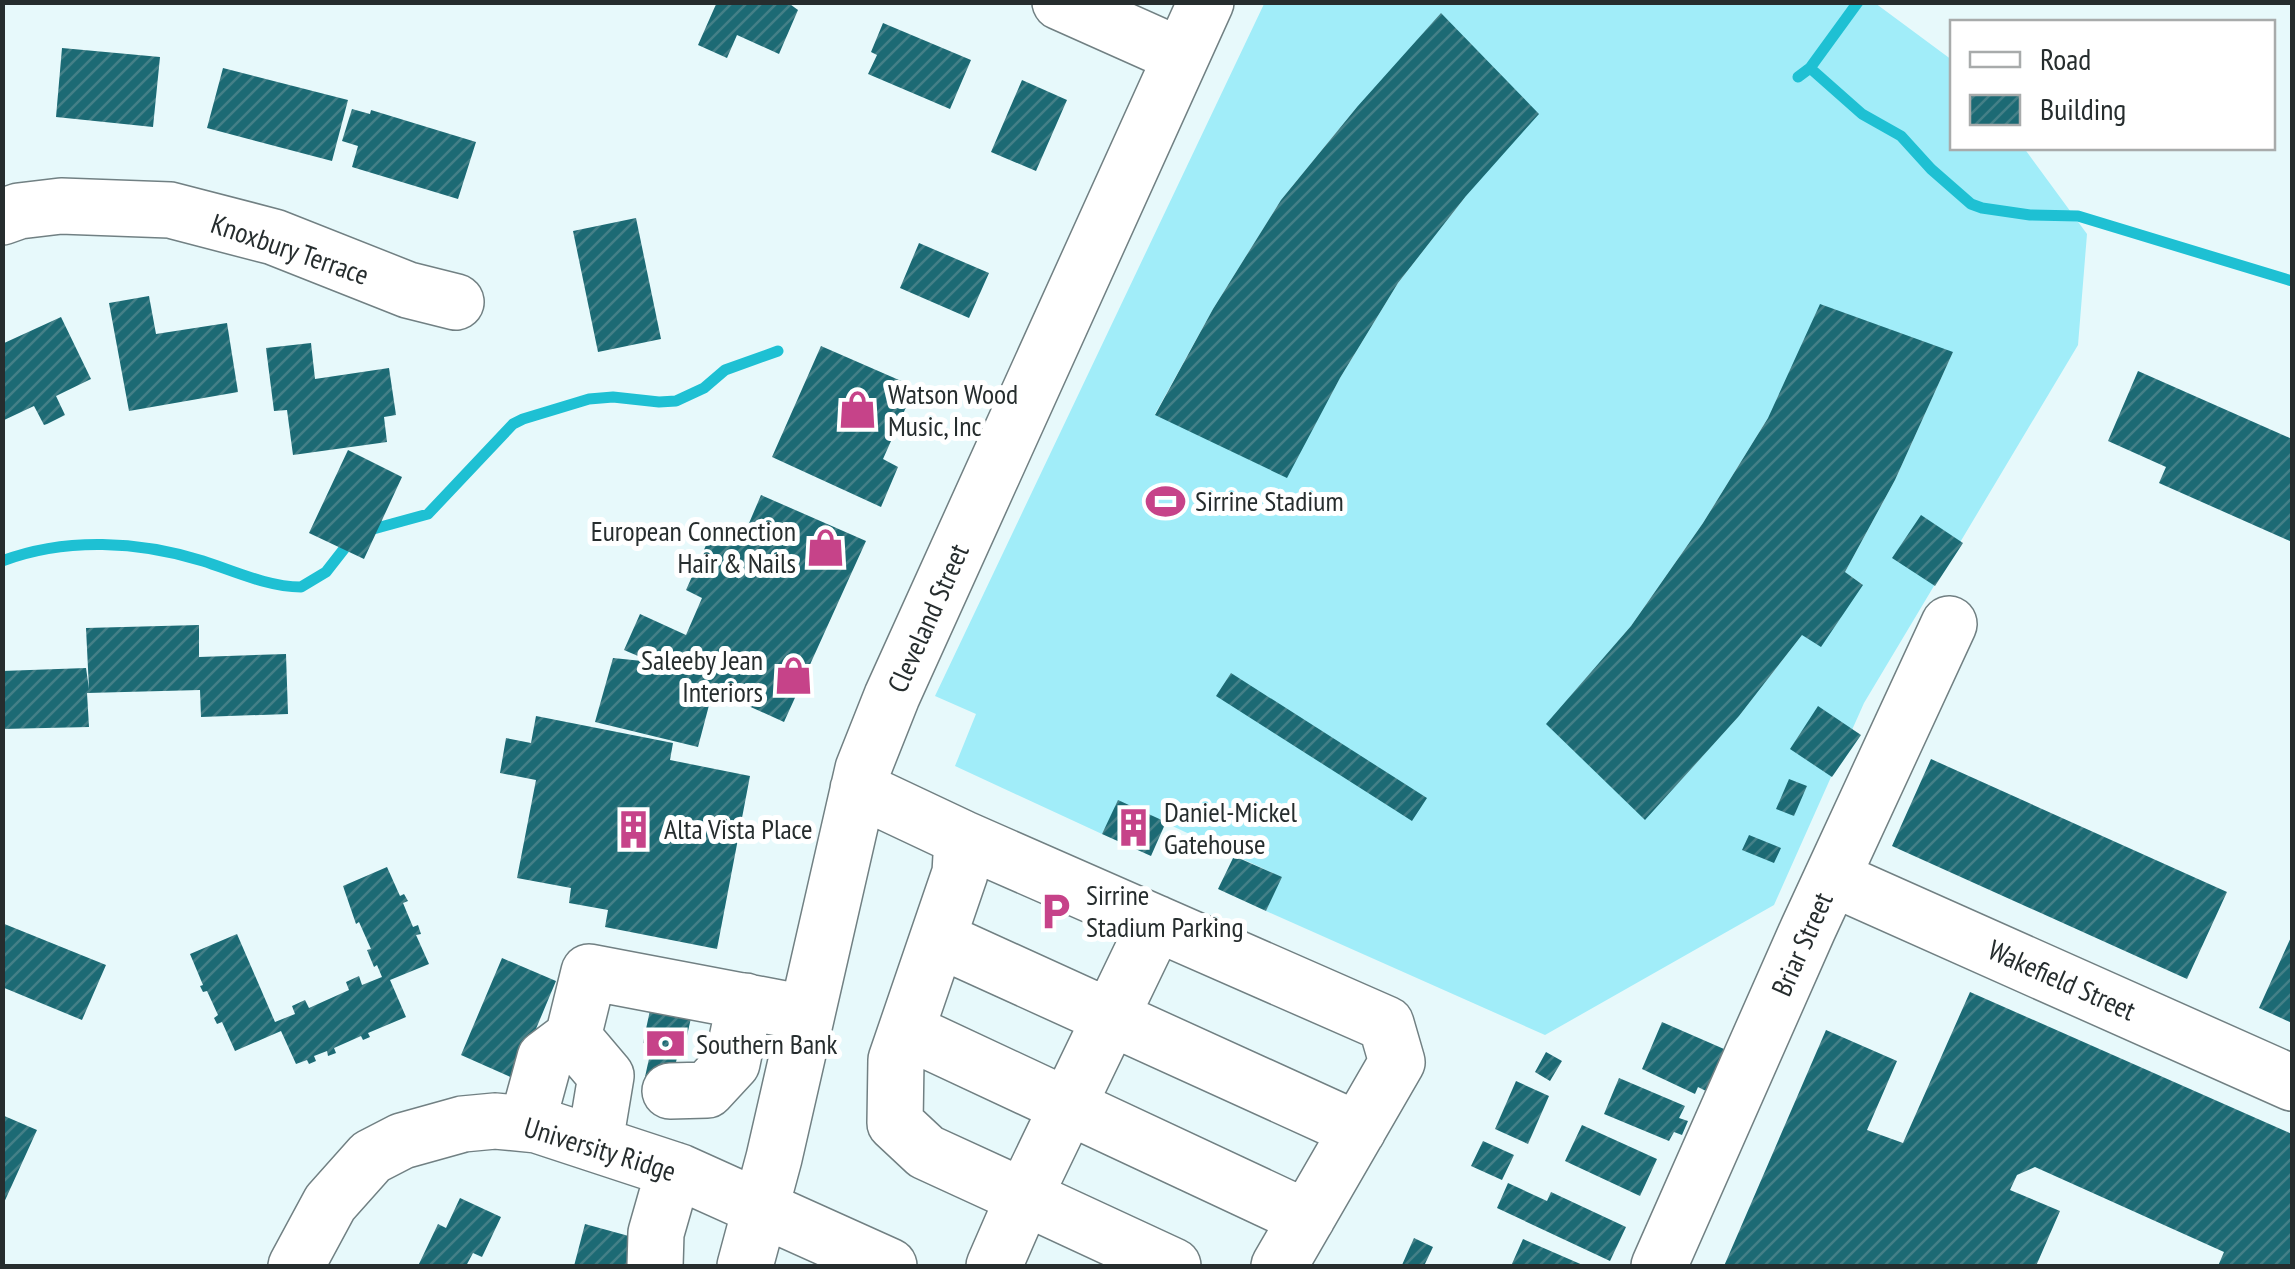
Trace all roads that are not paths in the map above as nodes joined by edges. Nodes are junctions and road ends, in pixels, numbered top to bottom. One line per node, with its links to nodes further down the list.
1 (1060, 2): 3 (street)
2 (1206, 2): 3 (street, Cleveland Street)
3 (1182, 56): 7 (street, Cleveland Street)
4 (2, 218): 5 (street, Knoxbury Terrace)
5 (456, 302)
6 (1949, 624): 9 (street, Briar Street)
7 (858, 790): 8 (street); 13 (street, Cleveland Street)
8 (962, 838): 10 (street); 11 (street)
9 (1832, 878): 17 (street, Wakefield Street); 33 (street, Briar Street)
10 (1156, 923): 14 (street); 20 (street)
11 (938, 938): 14 (street); 15 (street)
12 (745, 1002): 13 (street); 16 (street); 16 (street)
13 (806, 1012): 24 (street, Cleveland Street)
14 (1111, 1018): 18 (street); 20 (street)
15 (907, 1031): 18 (street); 23 (street)
16 (623, 1073): 19 (street); 21 (street)
17 (2292, 1083)
18 (1068, 1106): 23 (street); 25 (street)
19 (527, 1124): 21 (street, University Ridge); 26 (street, University Ridge)
20 (1358, 1130): 25 (street)
21 (596, 1142): 22 (street, University Ridge)
22 (674, 1170): 24 (street, University Ridge); 27 (street)
23 (1024, 1197): 30 (street); 31 (street)
24 (758, 1209): 28 (street, Cleveland Street); 29 (street, University Ridge)
25 (1308, 1218): 32 (street)
26 (296, 1266)
27 (655, 1266)
28 (744, 1266)
29 (888, 1266)
30 (994, 1266)
31 (1173, 1266)
32 (1279, 1266)
33 (1659, 1266)

